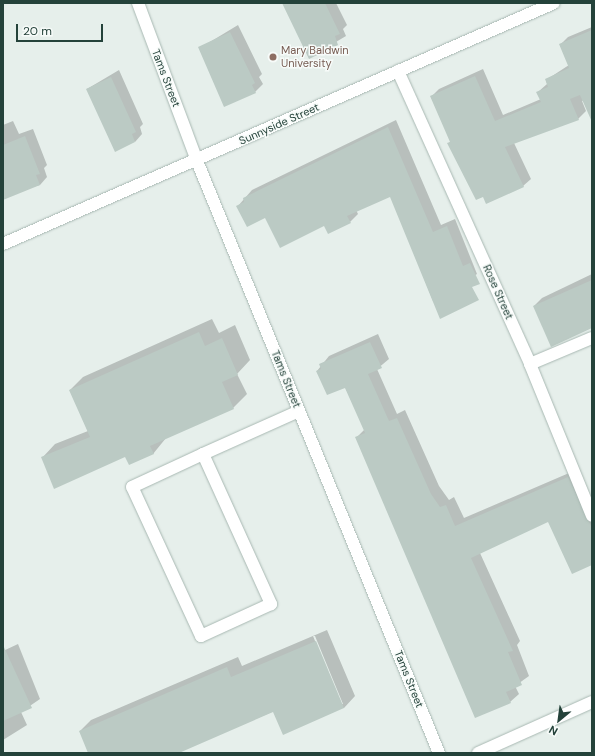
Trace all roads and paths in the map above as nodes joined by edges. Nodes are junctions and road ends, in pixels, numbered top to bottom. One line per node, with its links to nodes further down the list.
1 (138, 3): 4 (street, Tams Street)
2 (554, 3): 3 (street, Sunnyside Street)
3 (398, 71): 4 (street, Sunnyside Street); 7 (street, Rose Street)
4 (197, 160): 5 (street, Sunnyside Street); 8 (street, Tams Street)
5 (3, 244)
6 (592, 338): 7 (street)
7 (530, 364): 10 (street, Rose Street)
8 (299, 411): 9 (street); 12 (street, Tams Street)
9 (203, 454): 9 (street)
10 (592, 516)
11 (592, 702): 13 (street)
12 (440, 753)
13 (478, 753)

